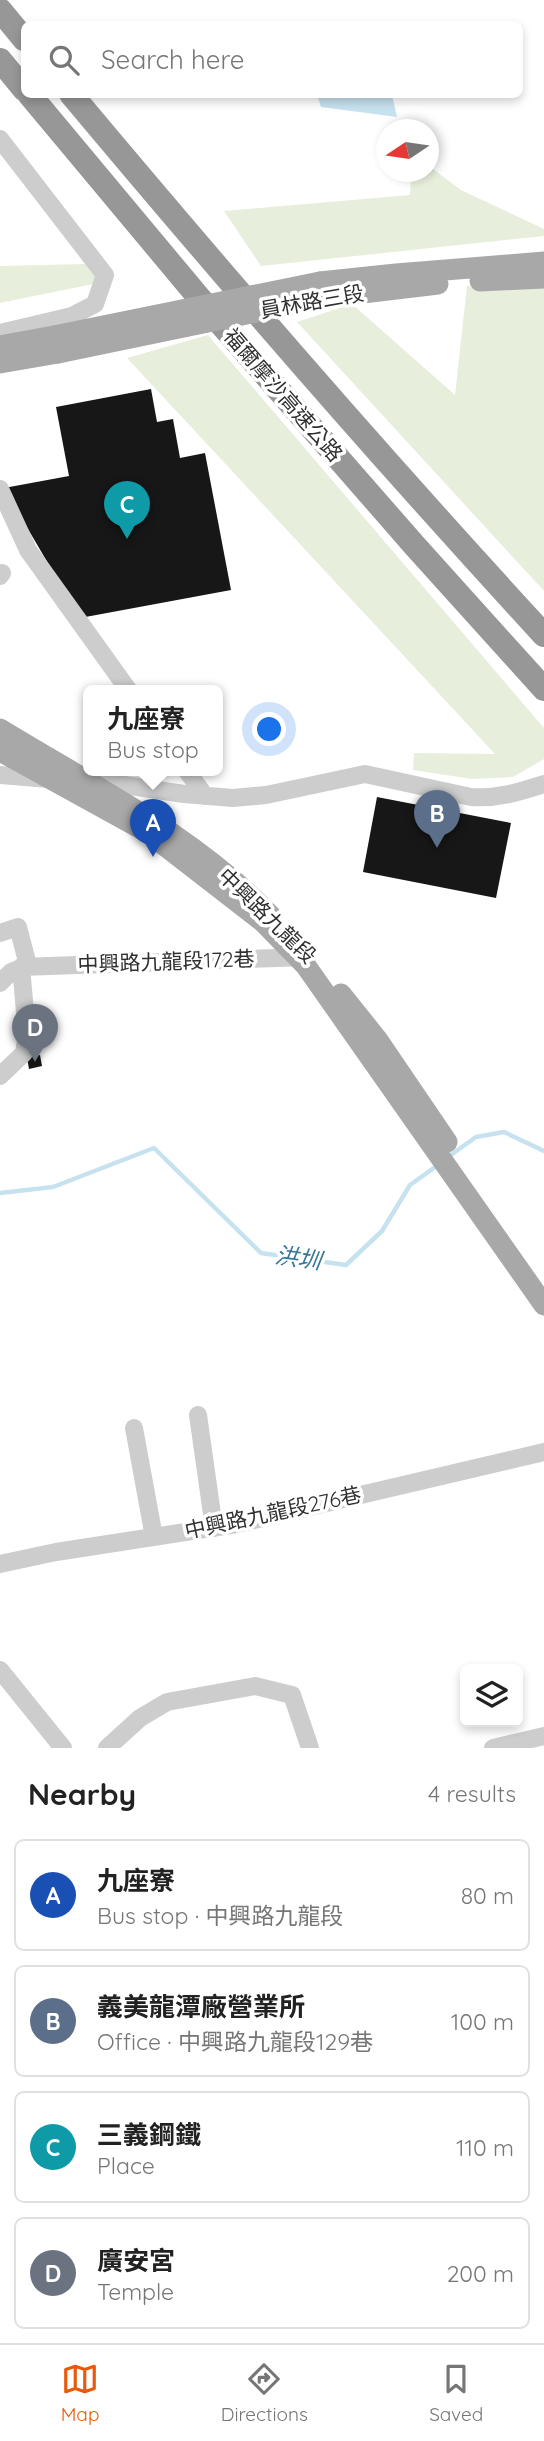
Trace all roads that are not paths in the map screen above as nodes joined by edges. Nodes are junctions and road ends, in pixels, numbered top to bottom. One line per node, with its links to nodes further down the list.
1 (0, 10): 2 (highway)
2 (21, 35)
3 (0, 60): 4 (highway)
4 (21, 85)
5 (32, 98): 18 (highway, 福爾摩沙高速公路)
6 (74, 98): 16 (highway, 福爾摩沙高速公路)
7 (0, 139): 11 (street)
8 (544, 262): 10 (main road, 員林路三段)
9 (544, 278): 10 (main road, 員林路三段)
10 (324, 290): 12 (main road, 員林路三段, bridge)
11 (0, 333)
12 (56, 345): 13 (main road, 員林路三段); 14 (main road, 員林路三段)
13 (0, 346)
14 (0, 363)
15 (0, 489): 17 (street)
16 (544, 635)
17 (126, 685)
18 (544, 689)
19 (0, 729): 23 (main road, 中興路九龍段)
20 (0, 751): 23 (main road, 中興路九龍段)
21 (0, 775): 23 (street)
22 (191, 776): 25 (street)
23 (65, 779): 25 (street); 27 (main road, 中興路九龍段); 27 (main road, 中興路九龍段)
24 (544, 784): 25 (street)
25 (205, 796)
26 (0, 933): 28 (street)
27 (304, 957): 28 (street, 中興路九龍段172巷); 31 (main road, 中興路九龍段)
28 (21, 967): 29 (street); 30 (street)
29 (0, 983)
30 (0, 1076)
31 (461, 1175): 32 (main road); 33 (main road)
32 (544, 1280)
33 (544, 1305)
34 (198, 1415): 37 (street)
35 (134, 1428): 38 (street)
36 (544, 1452): 37 (street, 中興路九龍段276巷)
37 (214, 1528): 38 (street, 中興路九龍段276巷)
38 (154, 1537): 39 (street, 中興路九龍段276巷)
39 (0, 1564)
40 (0, 1670): 42 (street)
41 (544, 1735): 45 (street)
42 (63, 1748)
43 (107, 1748): 44 (street)
44 (310, 1748)
45 (493, 1748)

